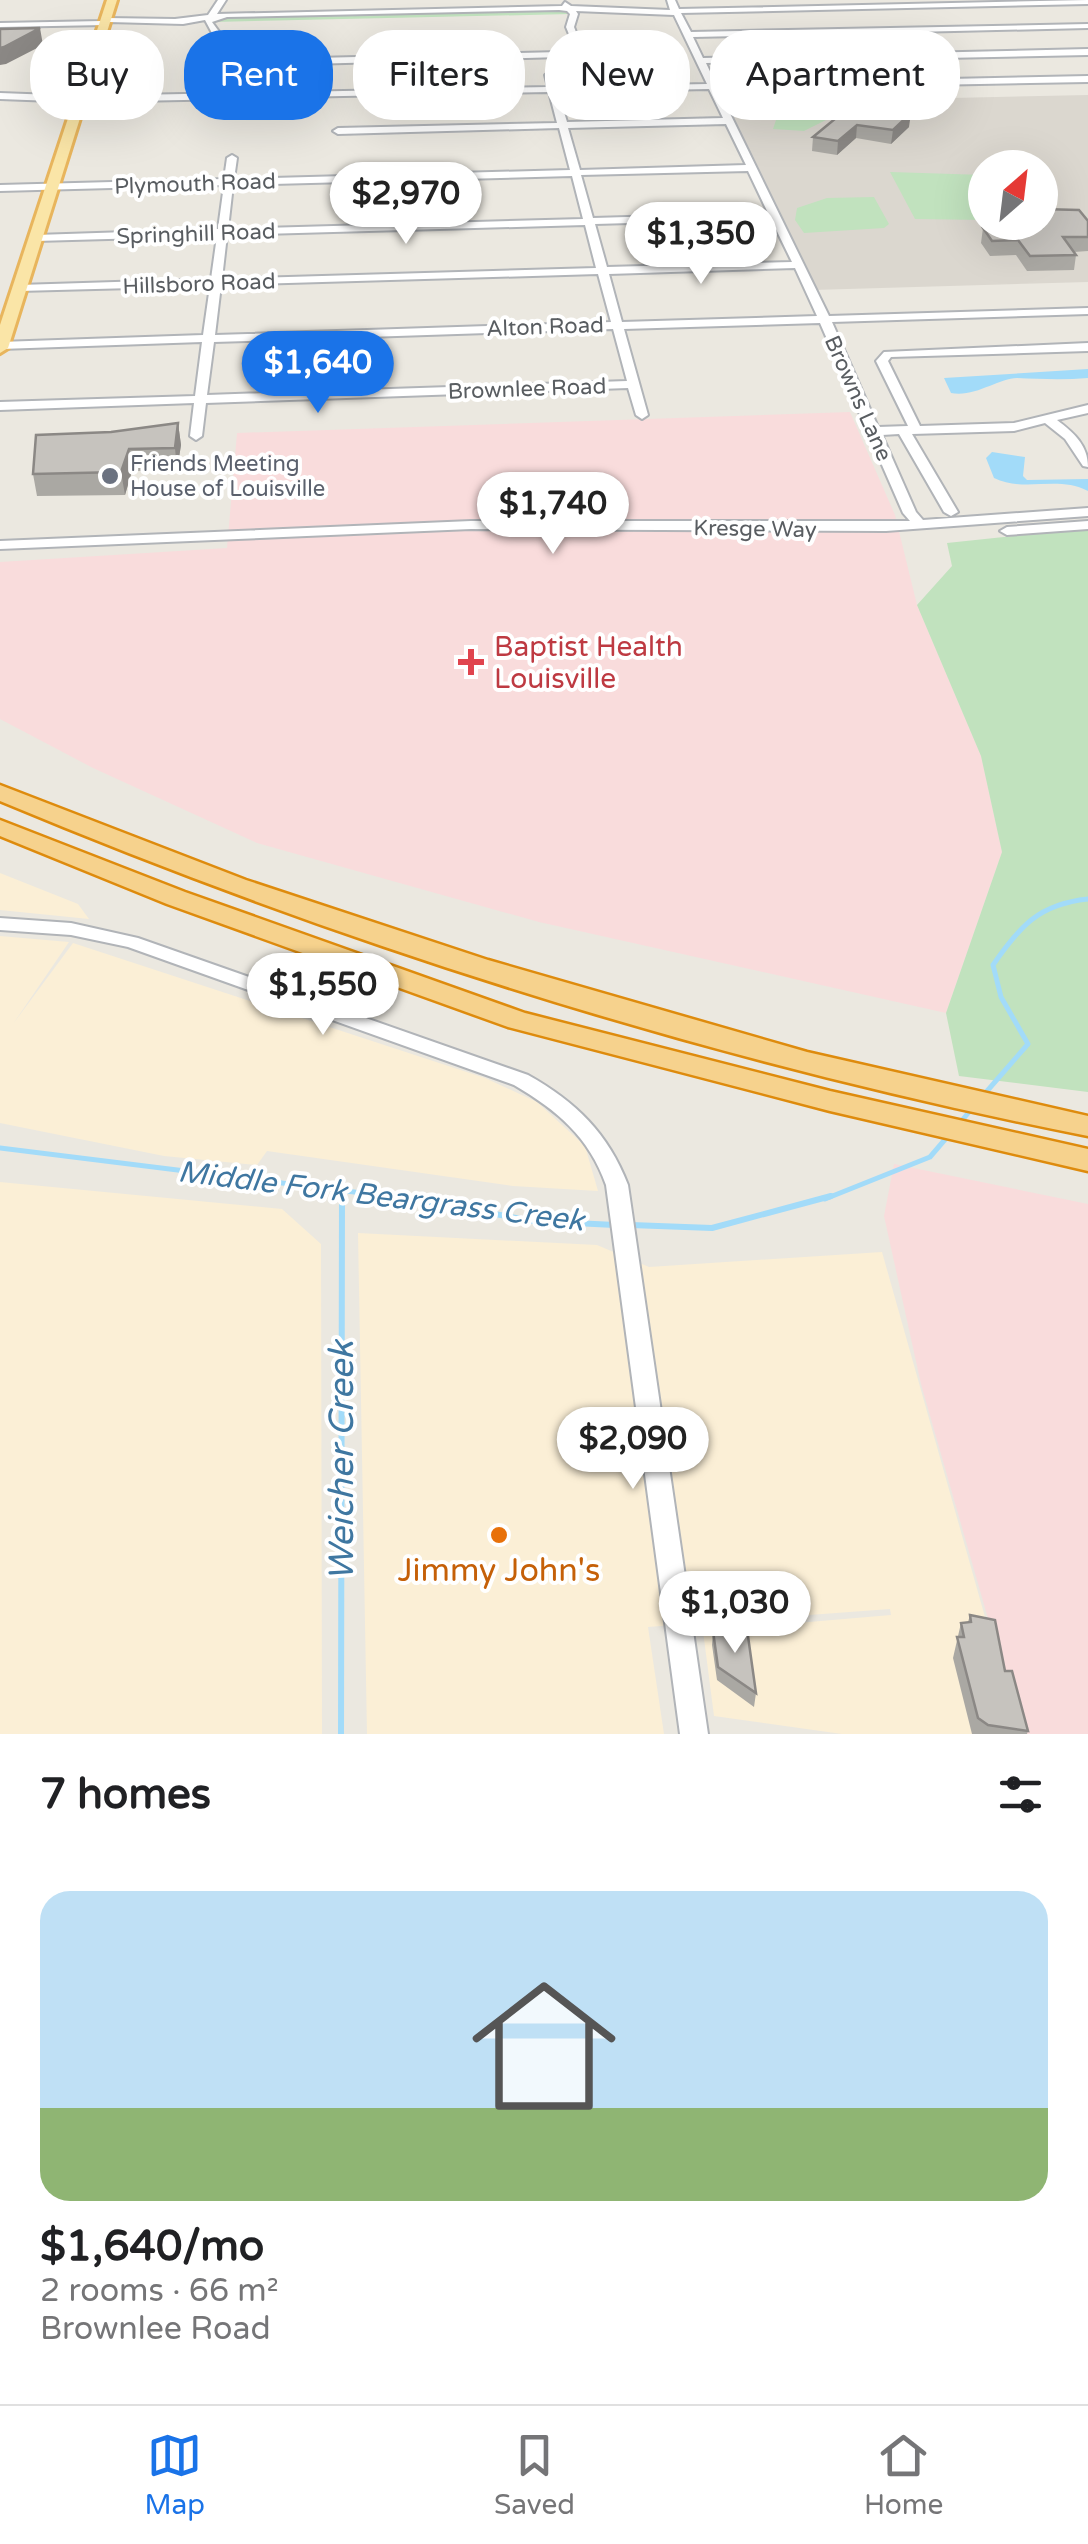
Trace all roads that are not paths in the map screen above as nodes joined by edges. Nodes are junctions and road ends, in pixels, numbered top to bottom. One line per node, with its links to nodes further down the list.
1 (112, 0): 10 (main road)
2 (222, 0): 9 (street)
3 (562, 0): 8 (street)
4 (1081, 1): 5 (street); 7 (street)
5 (895, 3): 6 (street); 15 (street)
6 (673, 8): 8 (street)
7 (1088, 11)
8 (570, 13): 9 (street); 19 (street)
9 (212, 21): 10 (street); 14 (street)
10 (105, 23): 11 (street); 13 (main road)
11 (0, 25)
12 (1088, 26): 15 (street)
13 (103, 30)
14 (215, 30)
15 (917, 30)
16 (690, 40): 20 (street, Browns Lane)
17 (1088, 52): 18 (street)
18 (960, 55)
19 (333, 59)
20 (700, 61): 21 (street); 23 (street, Browns Lane)
21 (710, 61)
22 (1088, 79): 24 (street)
23 (710, 82)
24 (960, 83)
25 (545, 88): 26 (street)
26 (333, 93)
27 (0, 96): 28 (street)
28 (30, 98)
29 (74, 120): 38 (main road)
30 (563, 120): 32 (street)
31 (728, 121): 32 (street); 35 (street, Browns Lane)
32 (564, 125): 33 (street); 36 (street)
33 (338, 131)
34 (232, 158): 37 (street)
35 (751, 168): 36 (street, Plymouth Road); 40 (street, Browns Lane)
36 (577, 173): 37 (street, Plymouth Road); 41 (street)
37 (229, 182): 38 (street, Plymouth Road); 42 (street)
38 (52, 187): 39 (street, Plymouth Road); 43 (main road)
39 (0, 188)
40 (775, 216): 41 (street, Springhill Road); 44 (street, Browns Lane)
41 (591, 222): 42 (street, Springhill Road); 45 (street)
42 (222, 232): 43 (street, Springhill Road); 46 (street)
43 (36, 238): 48 (main road)
44 (798, 265): 45 (street, Hillsboro Road); 50 (street, Browns Lane)
45 (604, 270): 46 (street, Hillsboro Road); 51 (street)
46 (216, 282): 48 (street, Hillsboro Road); 52 (street)
47 (0, 284): 48 (street, Hillsboro Road)
48 (20, 286): 53 (main road)
49 (1088, 311): 50 (street, Alton Road)
50 (824, 318): 51 (street, Alton Road); 61 (street, Browns Lane)
51 (617, 324): 52 (street, Alton Road); 55 (street)
52 (209, 338): 53 (street, Alton Road); 56 (street)
53 (1, 347)
54 (1088, 347): 62 (street)
55 (633, 384): 56 (street, Brownlee Road); 59 (street)
56 (199, 399): 57 (street, Brownlee Road); 63 (street)
57 (0, 406)
58 (1088, 409): 60 (street)
59 (642, 414)
60 (1048, 420): 62 (street); 64 (street)
61 (874, 430): 62 (street); 67 (street, Browns Lane)
62 (910, 430): 65 (street)
63 (196, 436)
64 (1088, 463)
65 (952, 512)
66 (1088, 512): 67 (street, Kresge Way)
67 (920, 525): 69 (street, Kresge Way)
68 (1088, 525): 69 (street, Kresge Way)
69 (242, 536): 70 (street, Kresge Way)
70 (0, 544)
71 (0, 792): 74 (highway)
72 (0, 826): 75 (highway)
73 (0, 924): 76 (street)
74 (1088, 1126)
75 (1088, 1160)
76 (694, 1734)

